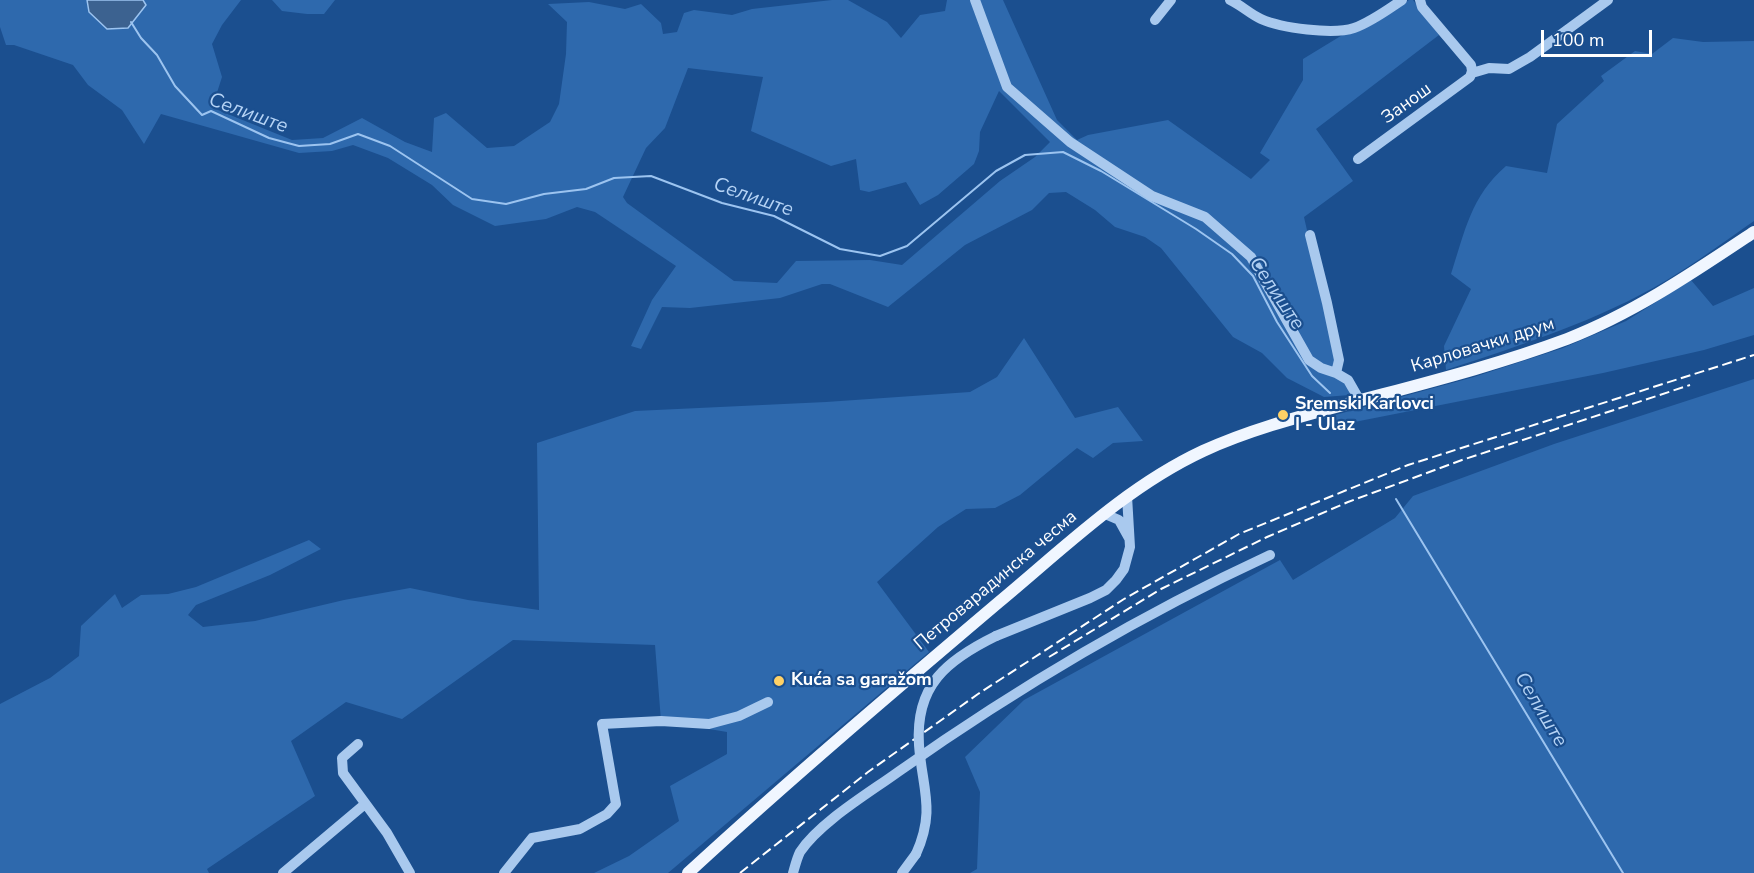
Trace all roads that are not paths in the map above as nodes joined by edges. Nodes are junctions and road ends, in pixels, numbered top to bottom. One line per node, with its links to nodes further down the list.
1 (975, 0): 12 (street)
2 (1171, 0): 7 (street)
3 (1230, 0): 4 (street)
4 (1402, 0)
5 (1420, 0): 8 (street)
6 (1608, 0): 8 (street)
7 (1155, 20)
8 (1472, 73): 9 (street, Занош)
9 (1358, 159)
10 (1754, 232): 13 (main road, Карловачки друм)
11 (1310, 236): 12 (street)
12 (1336, 373): 13 (street)
13 (1360, 401): 14 (main road, Карловачки друм)
14 (1204, 451): 15 (main road, Петроварадинска чесма)
15 (1127, 496): 16 (main road, Петроварадинска чесма); 17 (street)
16 (1105, 514): 17 (street); 25 (main road, Петроварадинска чесма)
17 (1130, 539): 27 (street, bridge)
18 (1270, 555): 26 (street)
19 (768, 702): 24 (street)
20 (358, 744): 21 (street)
21 (365, 804): 22 (street); 23 (street)
22 (283, 873)
23 (410, 873)
24 (504, 873)
25 (688, 873)
26 (793, 873)
27 (902, 873)

